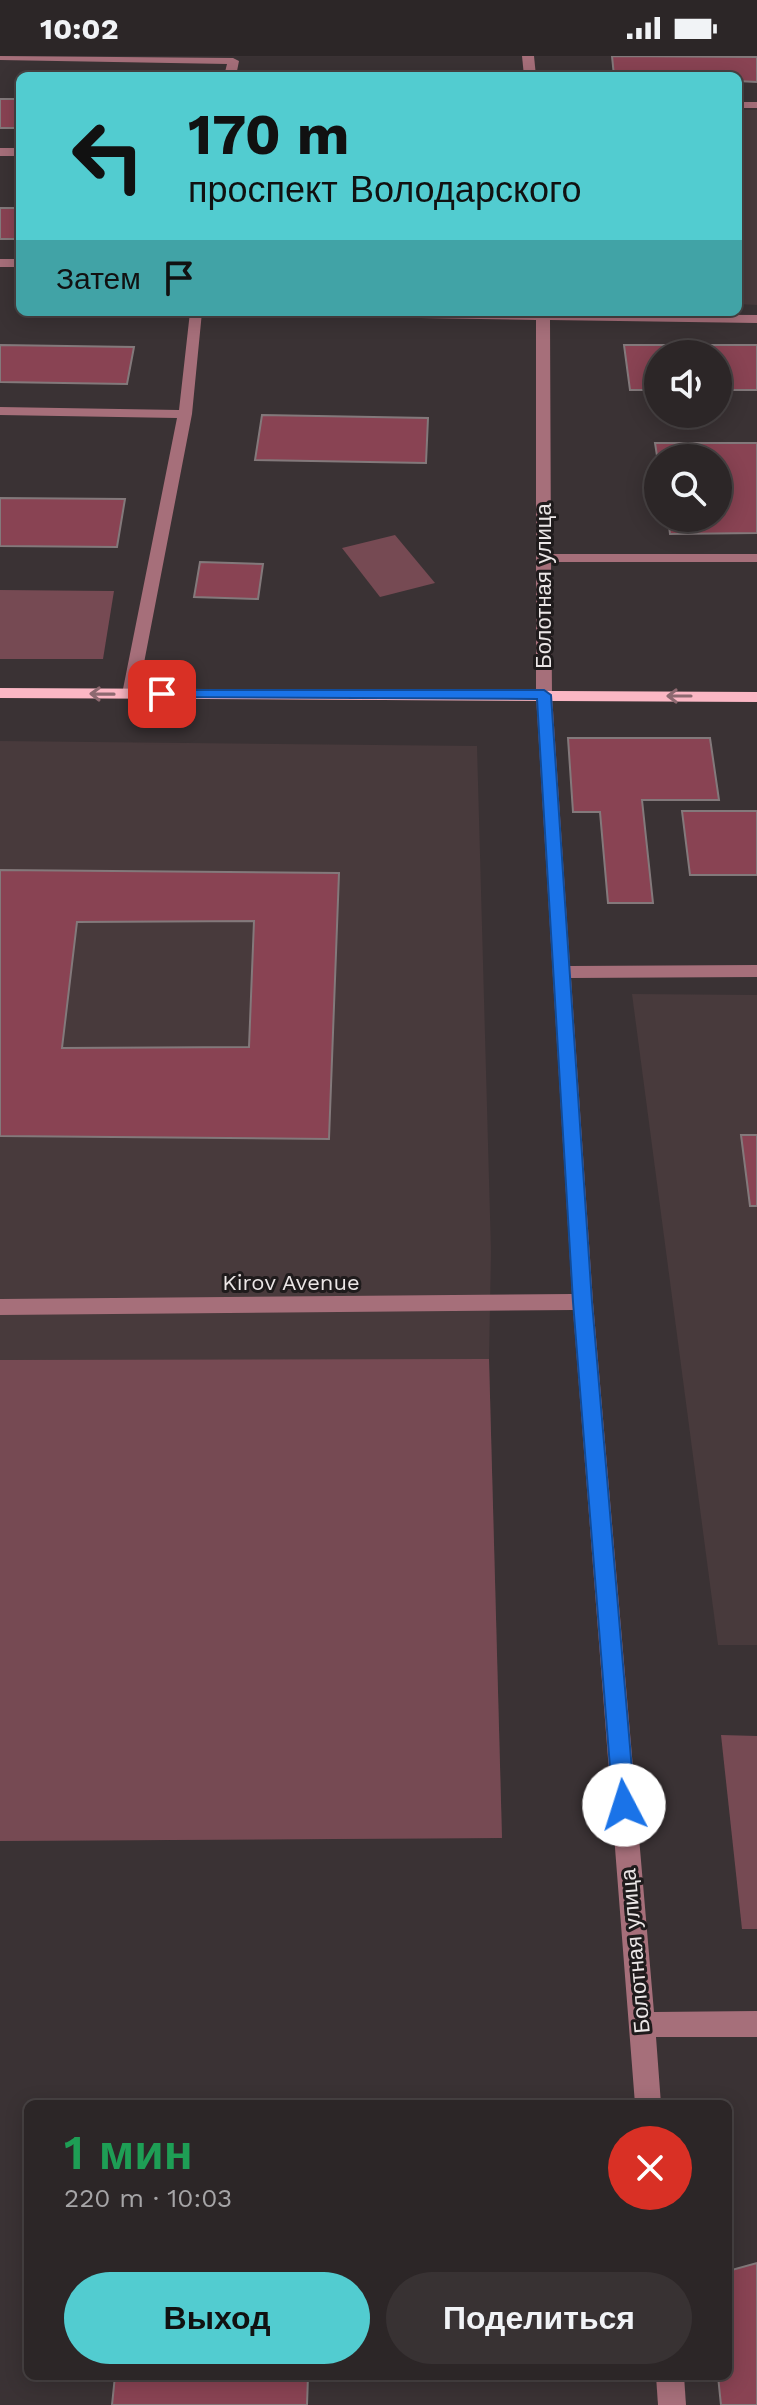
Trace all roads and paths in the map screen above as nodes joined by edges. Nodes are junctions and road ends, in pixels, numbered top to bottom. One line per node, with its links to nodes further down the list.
1 (0, 57): 2 (street)
2 (231, 72)
3 (196, 316): 8 (street)
4 (543, 316): 9 (street, Болотная улица)
5 (650, 316): 6 (street)
6 (757, 319)
7 (0, 411): 8 (street)
8 (185, 414): 12 (street)
9 (543, 558): 10 (street); 13 (street, Болотная улица)
10 (757, 558)
11 (0, 693): 12 (main road, one-way to 11)
12 (130, 694): 13 (main road)
13 (544, 695): 14 (main road, one-way to 13); 16 (street, Болотная улица)
14 (757, 697)
15 (757, 971): 16 (street)
16 (563, 972): 17 (street, Болотная улица)
17 (583, 1302): 18 (street, Kirov Avenue); 20 (street, Болотная улица)
18 (0, 1307)
19 (757, 2024): 20 (street)
20 (641, 2025): 21 (street, Болотная улица)
21 (648, 2100)
22 (670, 2380): 23 (street)
23 (672, 2405)

